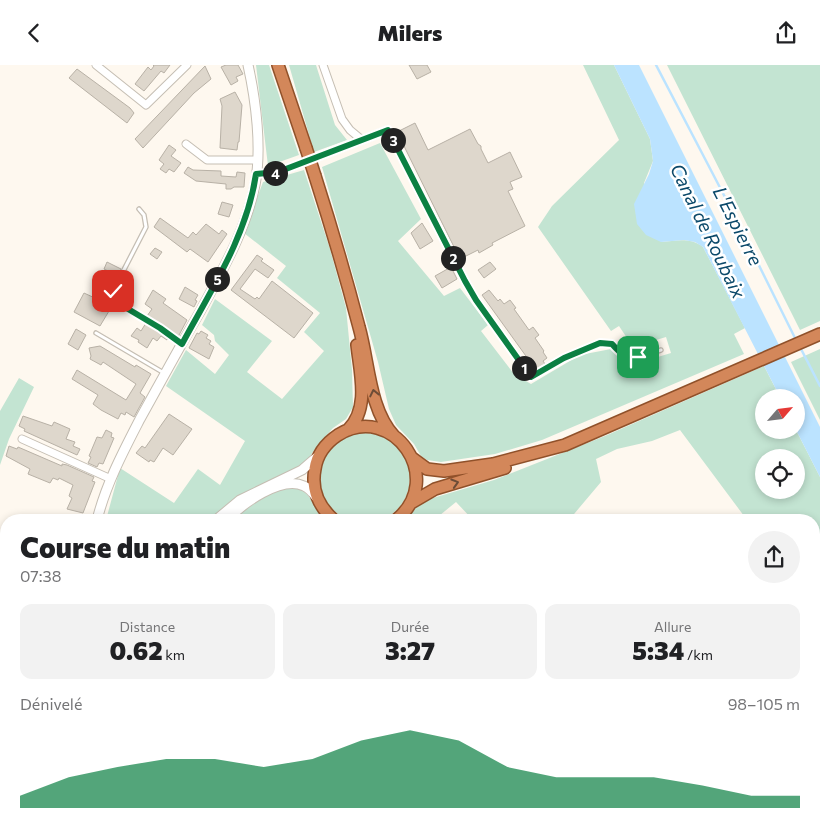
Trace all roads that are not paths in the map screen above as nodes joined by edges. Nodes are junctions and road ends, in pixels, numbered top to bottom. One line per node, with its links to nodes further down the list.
1 (96, 65): 2 (street)
2 (187, 65)
3 (248, 65): 8 (street)
4 (278, 65): 11 (highway, bridge)
5 (324, 65): 6 (street)
6 (362, 140): 9 (street); 17 (street)
7 (186, 144): 8 (street)
8 (257, 160): 9 (street)
9 (256, 174): 14 (street)
10 (139, 209): 14 (lane)
11 (352, 304): 18 (highway); 19 (highway, one-way to 11)
12 (96, 333): 16 (lane)
13 (820, 334): 21 (highway)
14 (182, 344): 16 (street)
15 (661, 350): 17 (lane)
16 (166, 373): 24 (street)
17 (531, 377)
18 (348, 430): 19 (highway); 22 (highway)
19 (394, 436): 23 (highway)
20 (22, 439): 24 (street)
21 (565, 445): 23 (highway); 26 (highway, one-way to 21)
22 (320, 453): 25 (highway); 28 (street)
23 (412, 458): 26 (highway)
24 (111, 479): 27 (street)
25 (318, 499): 29 (street); 30 (highway)
26 (411, 503): 31 (highway)
27 (99, 514)
28 (222, 514)
29 (234, 514)
30 (328, 514)
31 (403, 514)

